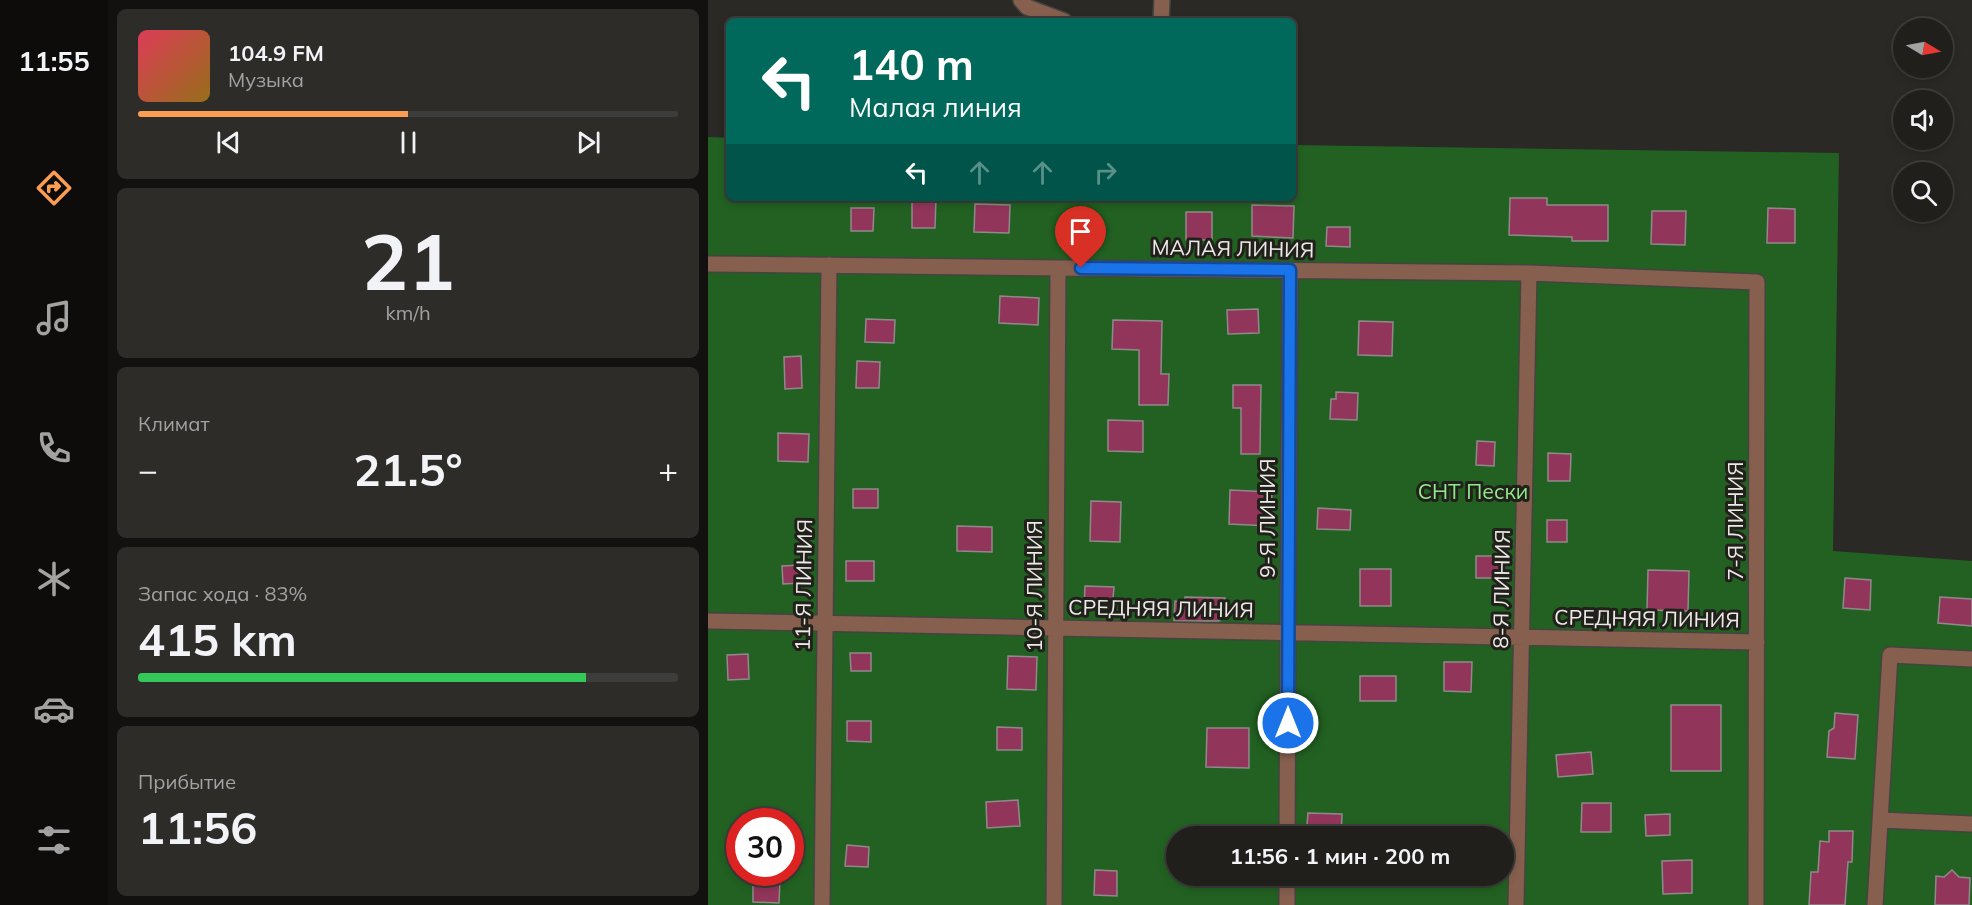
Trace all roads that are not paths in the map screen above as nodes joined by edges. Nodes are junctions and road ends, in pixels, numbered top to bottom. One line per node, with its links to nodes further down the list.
1 (1021, 0): 3 (street)
2 (1162, 0): 4 (street)
3 (1056, 18)
4 (1161, 18)
5 (708, 264): 6 (street, МАЛАЯ ЛИНИЯ)
6 (829, 265): 7 (street, МАЛАЯ ЛИНИЯ); 12 (street, 11-Я ЛИНИЯ)
7 (1058, 268): 8 (street, МАЛАЯ ЛИНИЯ); 13 (street, 10-Я ЛИНИЯ)
8 (1290, 270): 9 (street, МАЛАЯ ЛИНИЯ); 14 (street, 9-Я ЛИНИЯ)
9 (1529, 273): 10 (street, МАЛАЯ ЛИНИЯ); 15 (street, 8-Я ЛИНИЯ)
10 (1757, 282): 16 (street, 7-Я ЛИНИЯ)
11 (708, 621): 12 (street, СРЕДНЯЯ ЛИНИЯ)
12 (825, 624): 13 (street, СРЕДНЯЯ ЛИНИЯ); 22 (street, 11-Я ЛИНИЯ)
13 (1056, 628): 14 (street, СРЕДНЯЯ ЛИНИЯ); 23 (street, 10-Я ЛИНИЯ)
14 (1288, 633): 15 (street, СРЕДНЯЯ ЛИНИЯ); 20 (street, 9-Я ЛИНИЯ)
15 (1522, 637): 16 (street, СРЕДНЯЯ ЛИНИЯ); 25 (street, 8-Я ЛИНИЯ)
16 (1756, 642): 26 (street, 7-Я ЛИНИЯ)
17 (1972, 659): 18 (street)
18 (1881, 820): 19 (street); 27 (street)
19 (1972, 824)
20 (1287, 826)
21 (1287, 886): 24 (street)
22 (822, 905)
23 (1054, 905)
24 (1287, 905)
25 (1516, 905)
26 (1756, 905)
27 (1875, 905)

